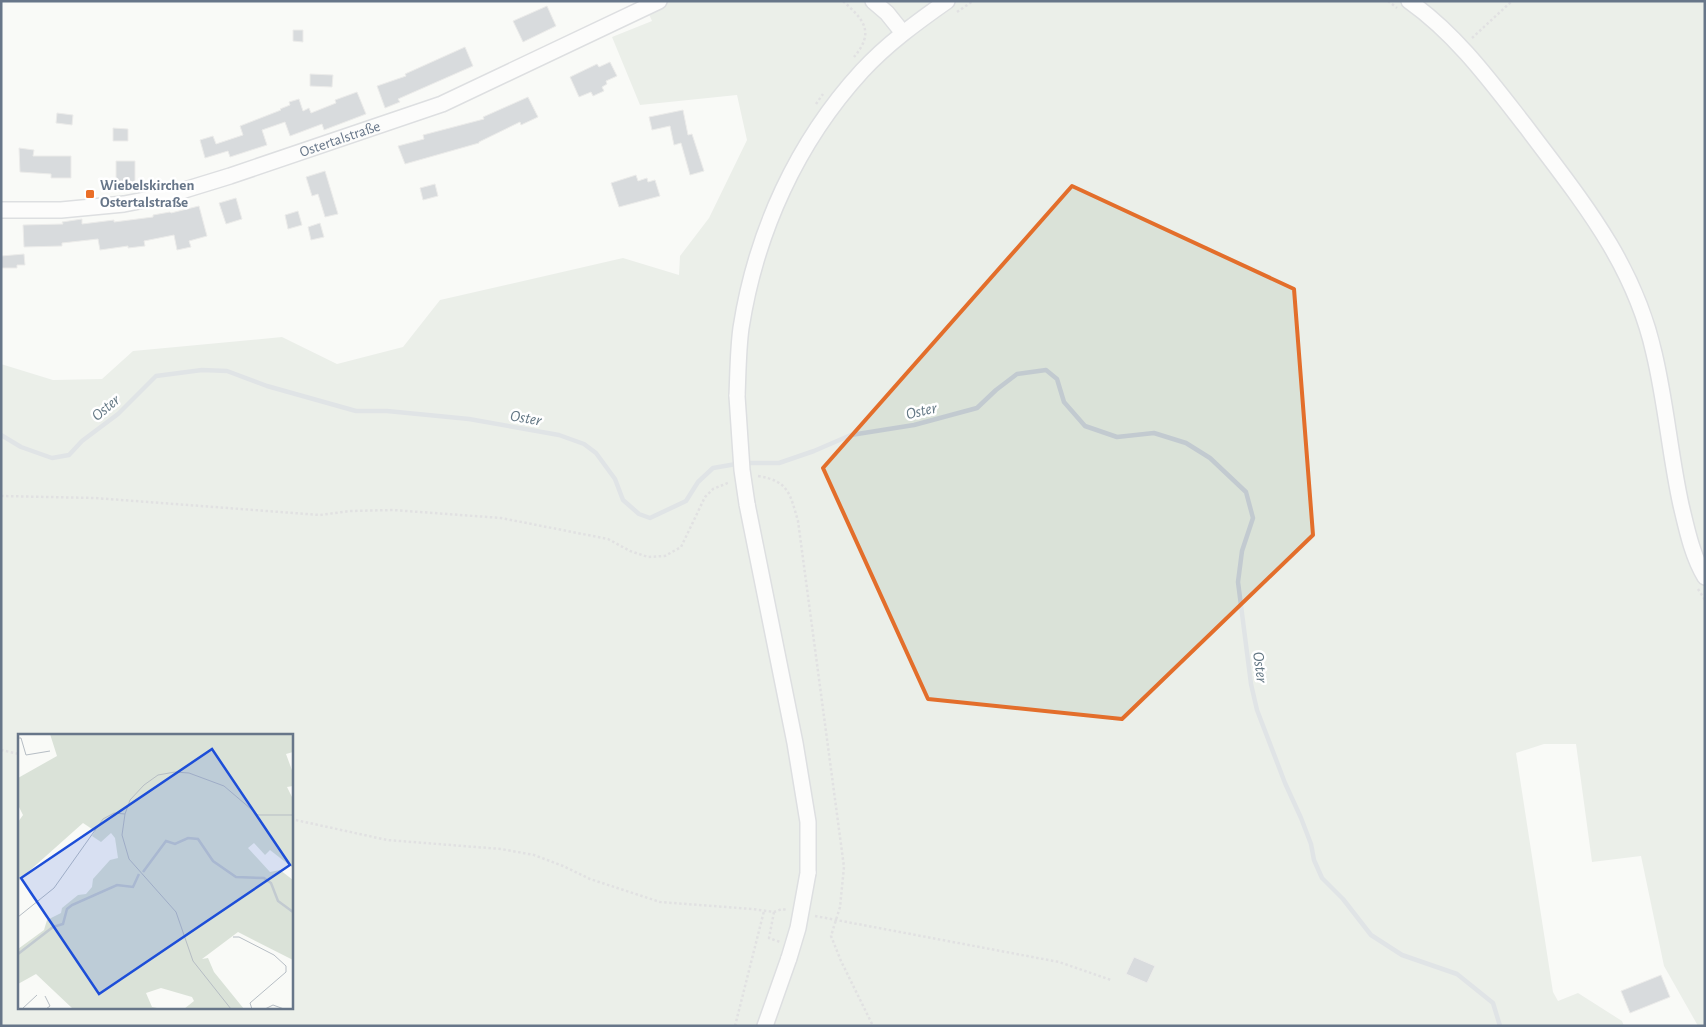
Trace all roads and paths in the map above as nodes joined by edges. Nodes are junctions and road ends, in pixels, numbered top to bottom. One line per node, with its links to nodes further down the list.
1 (659, 1): 10 (main road, Ostertalstraße)
2 (873, 1): 8 (main road)
3 (973, 1): 7 (path)
4 (1388, 1): 6 (path)
5 (1512, 1): 9 (path)
6 (1404, 5): 9 (main road)
7 (952, 7): 8 (main road)
8 (903, 33): 26 (main road, bridge)
9 (1461, 47): 14 (main road)
10 (1, 210)
11 (756, 476): 22 (path)
12 (737, 480): 13 (path)
13 (1, 496)
14 (1700, 581): 15 (path)
15 (1705, 600)
16 (1, 750): 17 (path)
17 (18, 754)
18 (292, 819): 20 (path)
19 (782, 909): 21 (path)
20 (764, 911): 21 (path); 25 (path)
21 (774, 912): 23 (path)
22 (835, 920): 24 (path); 27 (path)
23 (782, 943)
24 (1111, 980)
25 (735, 1026)
26 (765, 1026)
27 (873, 1026)

